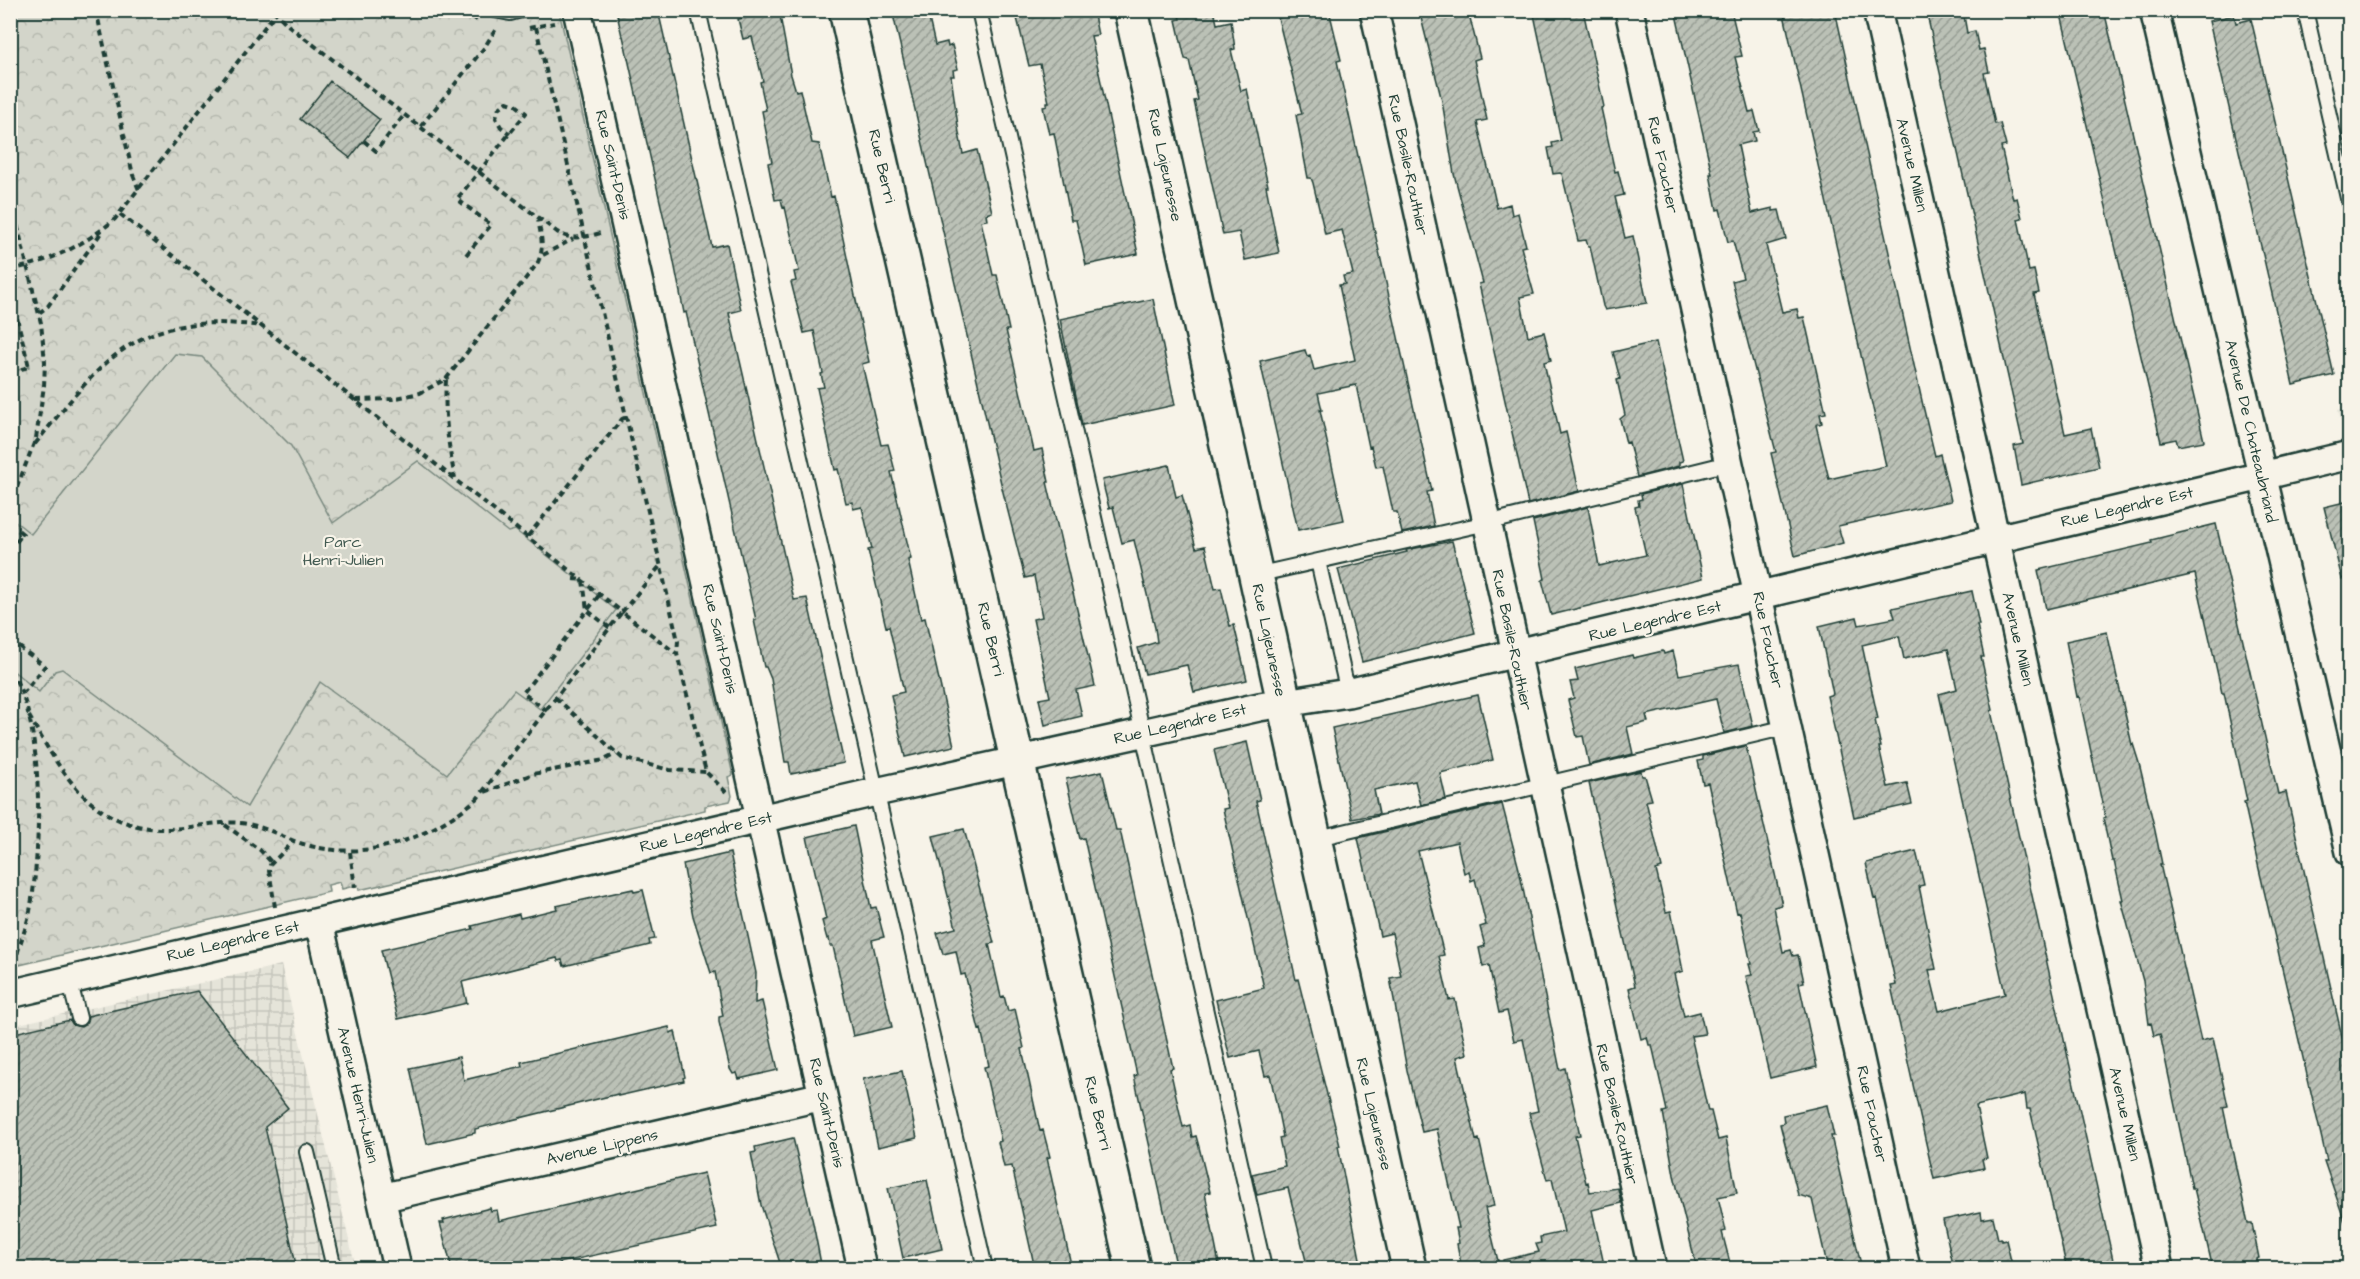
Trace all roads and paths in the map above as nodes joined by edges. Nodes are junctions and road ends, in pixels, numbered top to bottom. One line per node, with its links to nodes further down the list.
1 (96, 10): 22 (path)
2 (495, 10): 3 (lane)
3 (521, 10)
4 (576, 10): 82 (street, Rue Saint-Denis)
5 (698, 10): 79 (lane)
6 (846, 10): 76 (main road, Rue Berri)
7 (979, 10): 74 (lane)
8 (1131, 10): 55 (main road, Rue Lajeunesse)
9 (1374, 10): 48 (street, Rue Basile-Routhier)
10 (1629, 10): 44 (street, Rue Foucher)
11 (1877, 10): 51 (street, Avenue Millen)
12 (2154, 10): 45 (street, Avenue De Chateaubriand)
13 (2305, 10): 24 (lane)
14 (276, 12): 17 (path); 22 (path)
15 (536, 27): 29 (path)
16 (496, 29): 18 (path)
17 (405, 114): 18 (path); 20 (path)
18 (421, 126): 21 (path)
19 (510, 134): 19 (path); 21 (path)
20 (364, 141)
21 (479, 172): 26 (path); 31 (path)
22 (139, 190): 25 (path)
23 (10, 195): 33 (path)
24 (2349, 207)
25 (120, 214): 27 (path); 37 (path)
26 (538, 219): 30 (path); 32 (path)
27 (103, 230): 33 (path); 35 (path)
28 (609, 231): 29 (path)
29 (585, 237): 30 (path); 41 (path)
30 (575, 238): 32 (path)
31 (466, 255)
32 (542, 255): 39 (path)
33 (27, 266): 34 (path); 35 (path)
34 (10, 270)
35 (39, 313): 42 (path)
36 (10, 315): 38 (path)
37 (262, 326): 40 (path); 42 (path)
38 (10, 372)
39 (446, 379): 40 (path); 46 (path)
40 (356, 400): 46 (path)
41 (626, 417): 50 (path); 54 (path)
42 (33, 446): 47 (path)
43 (2349, 455): 45 (street, Rue Legendre Est)
44 (1729, 463): 48 (lane); 59 (street, Rue Foucher)
45 (2262, 476): 51 (street, Rue Legendre Est); 87 (street, Avenue De Chateaubriand)
46 (455, 478): 50 (path)
47 (10, 505)
48 (1487, 523): 53 (lane); 65 (street, Rue Basile-Routhier)
49 (10, 524): 52 (path)
50 (528, 536): 57 (path)
51 (1995, 538): 59 (street, Rue Legendre Est); 107 (street, Avenue Millen)
52 (10, 549)
53 (1317, 561): 55 (lane); 68 (lane)
54 (660, 566): 61 (path); 64 (path)
55 (1256, 575): 70 (main road, Rue Lajeunesse)
56 (573, 579): 57 (path)
57 (583, 580): 58 (path); 60 (path)
58 (600, 594): 60 (path); 61 (path)
59 (1758, 596): 65 (street, Rue Legendre Est); 73 (street, Rue Foucher)
60 (587, 610): 62 (path); 71 (path)
61 (622, 612): 62 (path); 64 (path)
62 (610, 628): 69 (path)
63 (10, 640): 67 (path)
64 (677, 654): 77 (path)
65 (1515, 654): 68 (street, Rue Legendre Est); 78 (street, Rue Basile-Routhier)
66 (10, 670): 67 (path)
67 (23, 693): 72 (path)
68 (1348, 693): 70 (street, Rue Legendre Est)
69 (556, 698): 71 (path); 75 (path)
70 (1283, 703): 74 (street, Rue Legendre Est); 84 (main road, Rue Lajeunesse)
71 (547, 711): 80 (path)
72 (29, 716): 83 (path); 93 (path)
73 (1787, 727): 78 (lane); 106 (street, Rue Foucher)
74 (1142, 733): 76 (street, Rue Legendre Est); 103 (lane)
75 (616, 754): 77 (path); 80 (path)
76 (1018, 761): 79 (street, Rue Legendre Est); 102 (main road, Rue Berri)
77 (706, 772): 81 (path)
78 (1544, 783): 84 (lane); 105 (street, Rue Basile-Routhier)
79 (876, 792): 82 (street, Rue Legendre Est); 101 (lane)
80 (481, 794): 86 (path)
81 (734, 800)
82 (760, 819): 91 (street, Rue Legendre Est); 95 (street, Rue Saint-Denis)
83 (225, 824): 85 (path); 88 (path)
84 (1312, 839): 104 (main road, Rue Lajeunesse)
85 (294, 840): 86 (path); 88 (path)
86 (350, 852): 89 (path)
87 (2349, 852)
88 (272, 863): 90 (path)
89 (355, 888)
90 (275, 908)
91 (319, 922): 92 (street, Rue Legendre Est); 97 (street, Avenue Henri-Julien)
92 (69, 979): 93 (street, Rue Legendre Est); 94 (lane)
93 (12, 982)
94 (79, 1018)
95 (823, 1096): 97 (street, Avenue Lippens); 100 (street, Rue Saint-Denis)
96 (308, 1152): 98 (lane)
97 (381, 1198): 99 (street, Avenue Henri-Julien)
98 (334, 1269)
99 (397, 1269)
100 (862, 1269)
101 (985, 1269)
102 (1133, 1269)
103 (1264, 1269)
104 (1409, 1269)
105 (1652, 1269)
106 (1906, 1269)
107 (2159, 1269)

